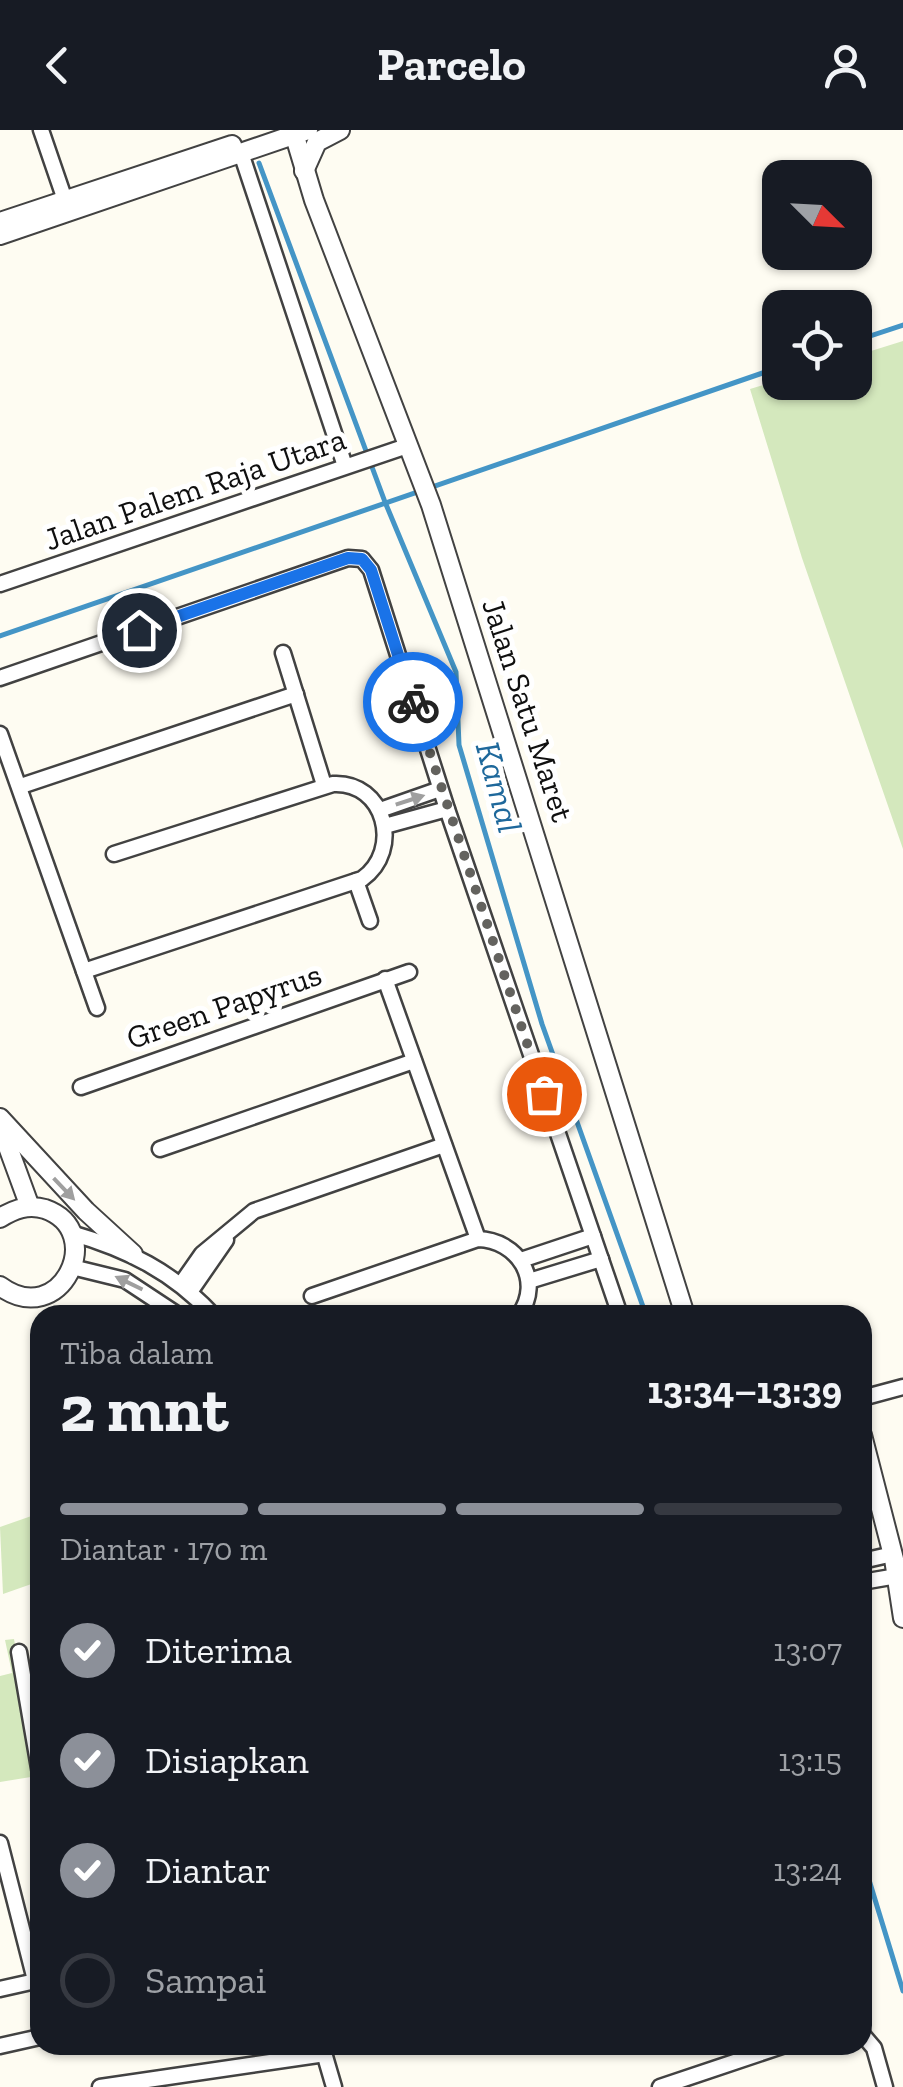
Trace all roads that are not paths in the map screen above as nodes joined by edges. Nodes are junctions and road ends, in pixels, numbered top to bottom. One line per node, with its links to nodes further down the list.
1 (40, 130): 6 (street)
2 (340, 130): 5 (street)
3 (294, 131): 4 (street); 5 (street, Jalan Satu Maret)
4 (238, 142): 6 (street); 8 (street); 10 (street)
5 (304, 171): 9 (street, Jalan Satu Maret)
6 (65, 200): 7 (street)
7 (0, 222)
8 (0, 235)
9 (401, 448): 10 (street, Jalan Palem Raja Utara); 51 (street, Jalan Satu Maret)
10 (345, 466): 11 (street, Jalan Palem Raja Utara)
11 (0, 584)
12 (283, 652): 14 (street)
13 (0, 678): 18 (street)
14 (296, 694): 16 (street); 17 (street)
15 (0, 734): 17 (street, Green Papyrus)
16 (324, 785): 19 (street); 22 (street)
17 (20, 786): 25 (street, Green Papyrus)
18 (440, 790): 19 (street, one-way to 18); 20 (street)
19 (380, 810): 21 (street)
20 (447, 810): 21 (street); 37 (street)
21 (385, 826): 23 (street)
22 (114, 854)
23 (356, 881): 24 (street); 25 (street)
24 (370, 921)
25 (84, 971): 28 (street, Green Papyrus)
26 (409, 972): 27 (street, Green Papyrus)
27 (385, 979): 29 (street); 30 (street, Green Papyrus)
28 (97, 1008)
29 (414, 1061): 32 (street); 33 (street)
30 (81, 1087)
31 (0, 1122): 34 (street); 39 (street, one-way to 39)
32 (444, 1145): 38 (street); 45 (street)
33 (160, 1148)
34 (30, 1207): 35 (street); 36 (street)
35 (2, 1212)
36 (71, 1234): 39 (street); 42 (street)
37 (594, 1236): 40 (street); 41 (street)
38 (478, 1240): 41 (street); 46 (street)
39 (133, 1254): 45 (street)
40 (601, 1259): 43 (street); 50 (street)
41 (522, 1260): 43 (street)
42 (72, 1267): 44 (street); 47 (street, one-way to 42)
43 (529, 1281): 49 (street)
44 (0, 1286)
45 (185, 1288): 48 (street)
46 (312, 1296)
47 (163, 1305)
48 (203, 1305)
49 (524, 1305)
50 (617, 1305)
51 (682, 1305)
52 (903, 1387): 53 (street)
53 (872, 1395)
54 (872, 1471): 55 (street)
55 (897, 1561): 56 (street); 57 (street)
56 (872, 1576)
57 (903, 1618)
58 (19, 1652): 59 (street)
59 (30, 1716)
60 (0, 1843): 61 (street)
61 (30, 1951)
62 (30, 1982): 63 (street)
63 (0, 1990)
64 (30, 2039): 65 (street)
65 (0, 2046)
66 (872, 2046): 73 (street)
67 (293, 2055): 70 (street)
68 (324, 2055): 71 (street)
69 (755, 2055): 72 (street)
70 (100, 2087)
71 (334, 2087)
72 (660, 2087)
73 (885, 2087)

